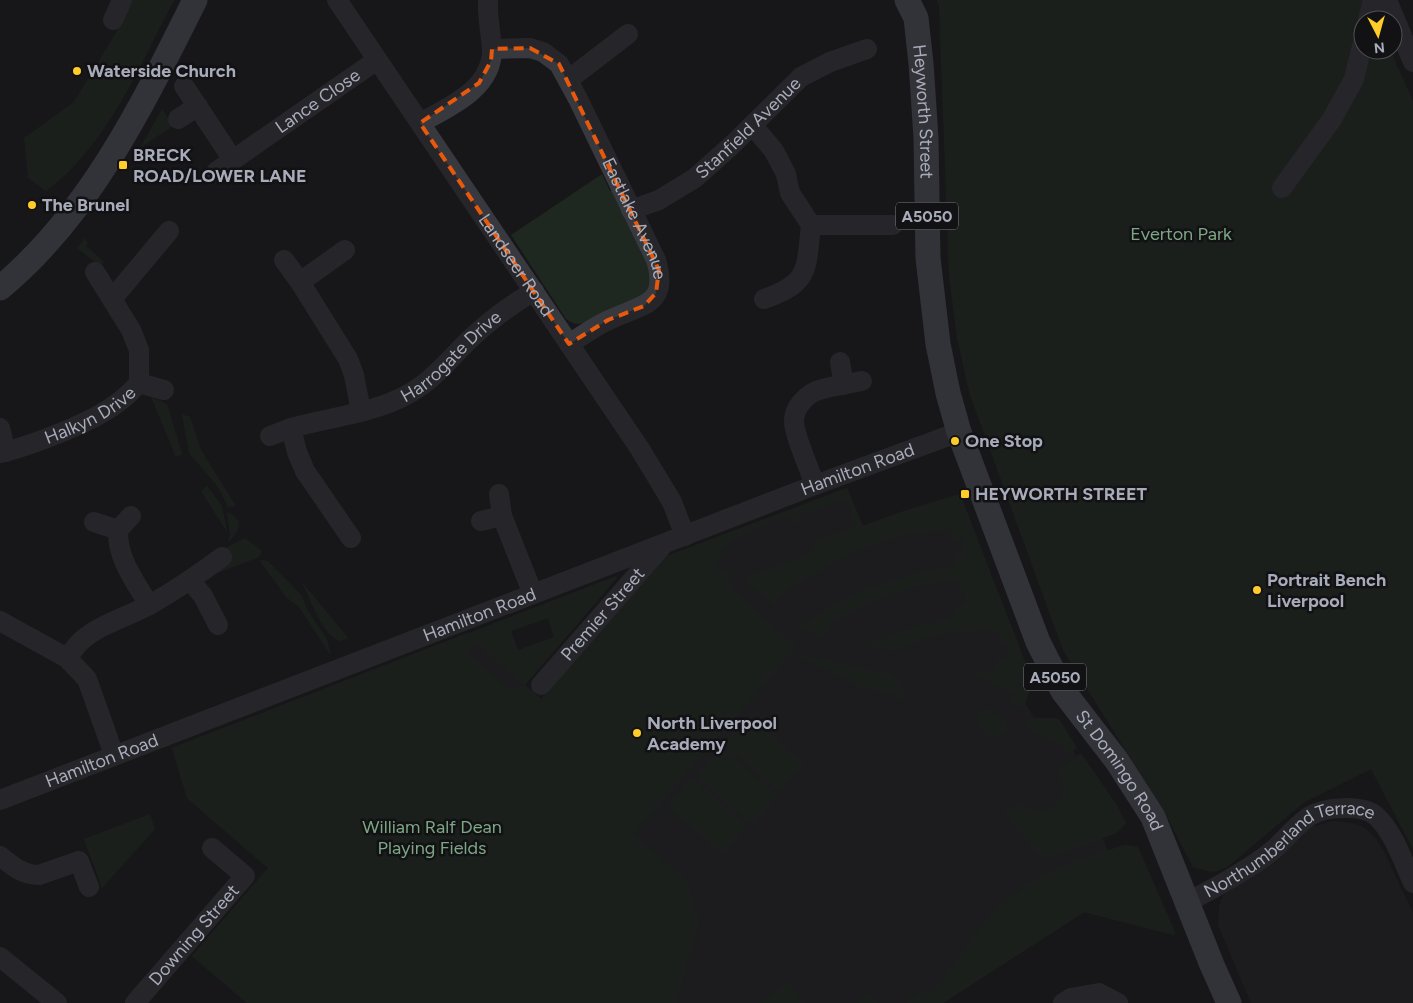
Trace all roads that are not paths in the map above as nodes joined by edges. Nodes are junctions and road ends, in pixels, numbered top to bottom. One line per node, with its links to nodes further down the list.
1 (122, 0): 7 (street)
2 (195, 0): 31 (main road)
3 (337, 0): 11 (street, Landseer Road)
4 (488, 0): 9 (street)
5 (908, 0): 42 (main road, Heyworth Street / A5050)
6 (1387, 0): 13 (street)
7 (113, 20)
8 (628, 34): 14 (street)
9 (492, 49): 14 (street, Eastlake Avenue); 18 (street)
10 (867, 49): 19 (street, Stanfield Avenue)
11 (377, 60): 18 (street, Landseer Road); 20 (street, Lance Close)
12 (1359, 60): 22 (street)
13 (1413, 62)
14 (568, 80): 23 (street, Eastlake Avenue)
15 (184, 86): 16 (street)
16 (198, 106): 17 (street); 20 (street)
17 (178, 119)
18 (420, 123): 32 (street, Landseer Road)
19 (750, 127): 23 (street, Stanfield Avenue); 24 (street)
20 (234, 160): 21 (street, Lance Close)
21 (216, 172)
22 (1282, 188)
23 (631, 210): 35 (street, Eastlake Avenue)
24 (811, 225): 25 (street); 34 (street)
25 (893, 225)
26 (170, 231): 33 (street)
27 (346, 250): 30 (street)
28 (284, 260): 30 (street)
29 (96, 272): 33 (street, Halkyn Drive)
30 (300, 282): 39 (street)
31 (0, 288)
32 (534, 291): 35 (street, Landseer Road); 39 (street, Harrogate Drive)
33 (113, 298): 37 (street, Halkyn Drive)
34 (764, 300)
35 (569, 344): 52 (street, Landseer Road)
36 (840, 362): 45 (street)
37 (140, 383): 38 (street); 44 (street, Halkyn Drive)
38 (164, 390)
39 (361, 411): 41 (street, Harrogate Drive)
40 (0, 428): 44 (street, Halkyn Drive)
41 (292, 428): 43 (street, Harrogate Drive); 53 (street)
42 (959, 432): 45 (street, Hamilton Road); 69 (main road, St Domingo Road / A5050)
43 (270, 436)
44 (3, 452)
45 (815, 485): 52 (street, Hamilton Road)
46 (499, 494): 48 (street)
47 (131, 516): 51 (street)
48 (502, 516): 49 (street); 57 (street)
49 (481, 521)
50 (94, 522): 51 (street)
51 (118, 530): 58 (street)
52 (685, 536): 54 (street, Hamilton Road)
53 (351, 538)
54 (664, 544): 57 (street, Hamilton Road); 62 (street, Premier Street)
55 (222, 558): 56 (street)
56 (190, 580): 58 (street); 60 (street)
57 (533, 594): 63 (street, Hamilton Road)
58 (149, 605): 61 (street)
59 (0, 621): 61 (street)
60 (218, 625)
61 (67, 658): 63 (street)
62 (541, 686)
63 (114, 755): 64 (street, Hamilton Road)
64 (0, 800)
65 (212, 848): 72 (street, Downing Street)
66 (0, 856): 68 (street)
67 (1413, 883): 69 (street, Northumberland Terrace)
68 (89, 887)
69 (1187, 902): 75 (main road, St Domingo Road / A5050)
70 (2, 963): 71 (street)
71 (57, 1003)
72 (135, 1003)
73 (1064, 1003): 74 (street)
74 (1118, 1003)
75 (1229, 1003)

